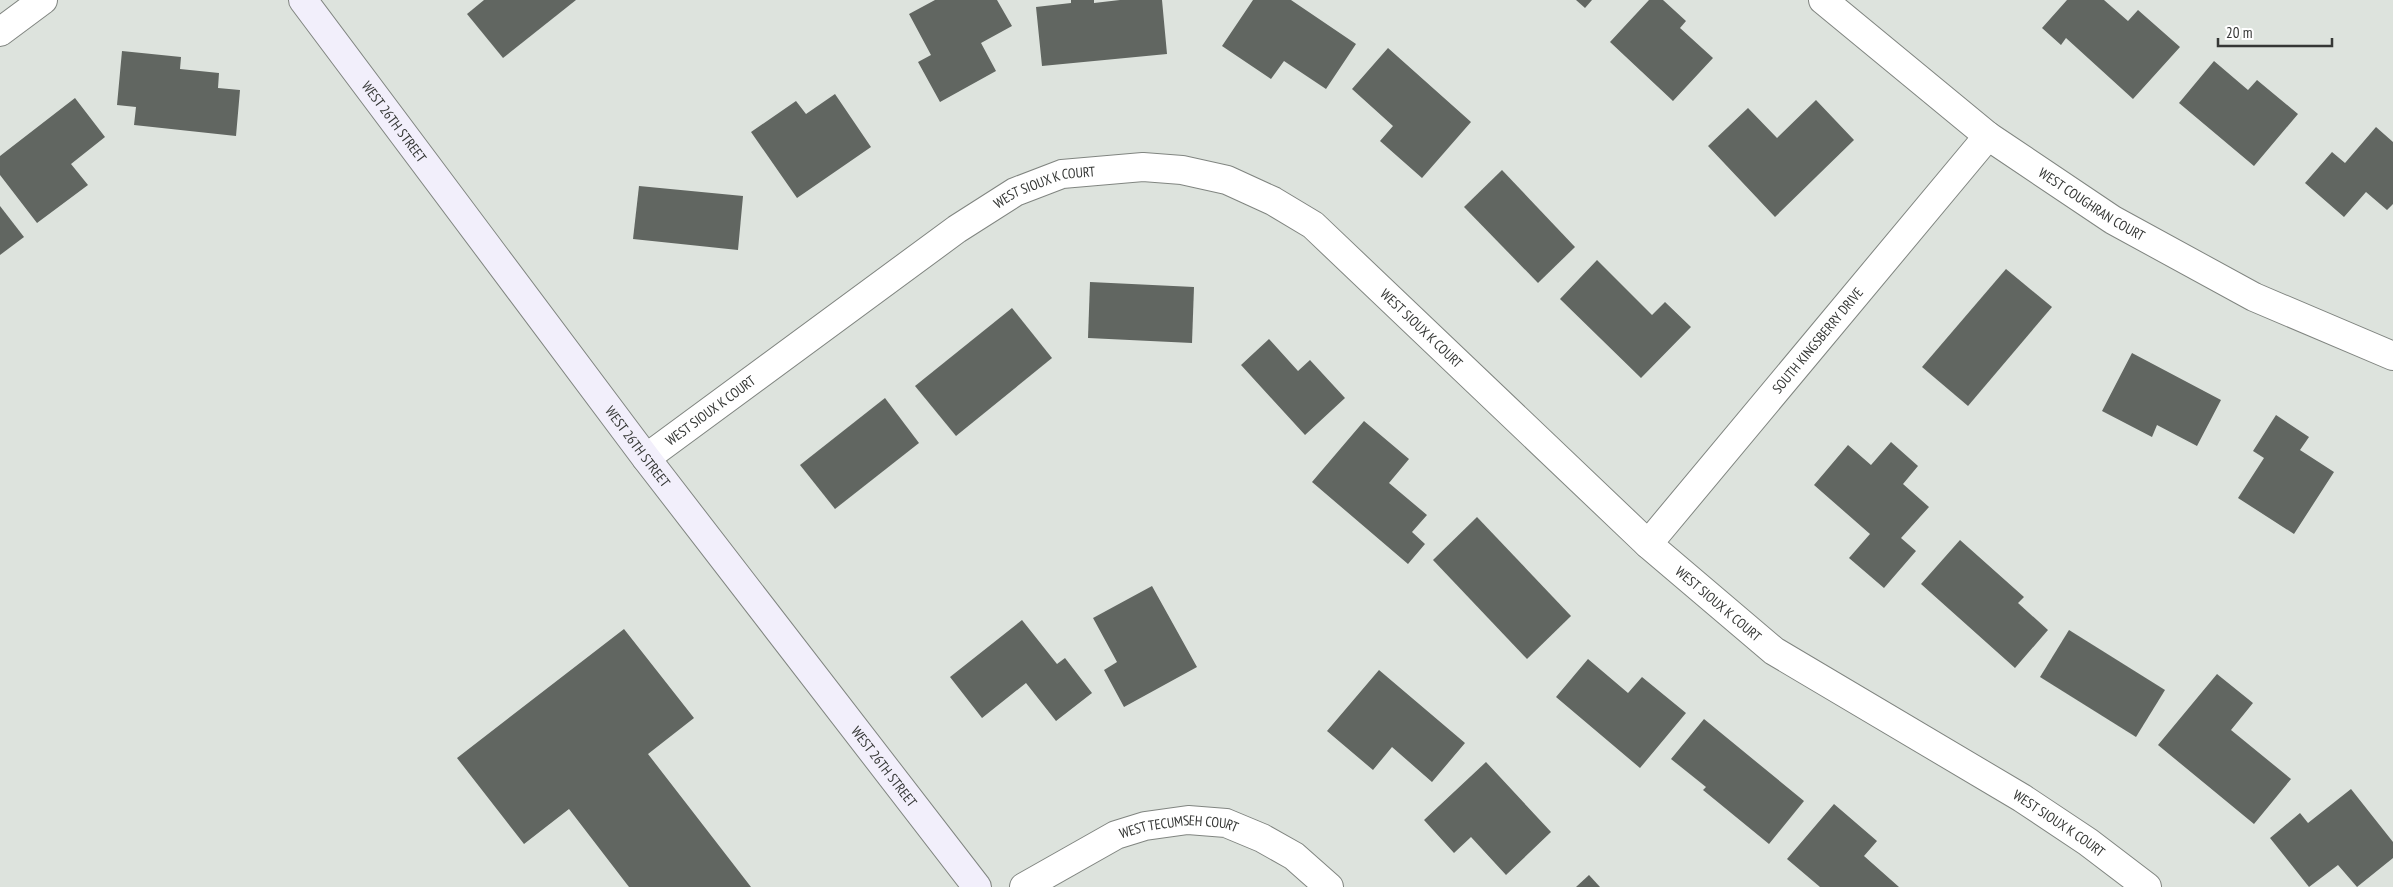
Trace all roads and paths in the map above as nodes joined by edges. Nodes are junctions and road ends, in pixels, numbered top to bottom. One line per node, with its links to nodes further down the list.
1 (43, 0): 4 (street)
2 (1823, 0): 5 (street, WEST COUGHRAN COURT)
3 (310, 2): 7 (main road, WEST 26TH STREET)
4 (0, 32)
5 (1988, 136): 6 (street, WEST COUGHRAN COURT); 8 (street, SOUTH KINGSBERRY DRIVE)
6 (2393, 356)
7 (646, 458): 8 (street, WEST SIOUX K COURT); 9 (main road, WEST 26TH STREET)
8 (1648, 544): 12 (street, WEST SIOUX K COURT)
9 (977, 887)
10 (1024, 887): 11 (street, WEST TECUMSEH COURT)
11 (1329, 887)
12 (2147, 887)

